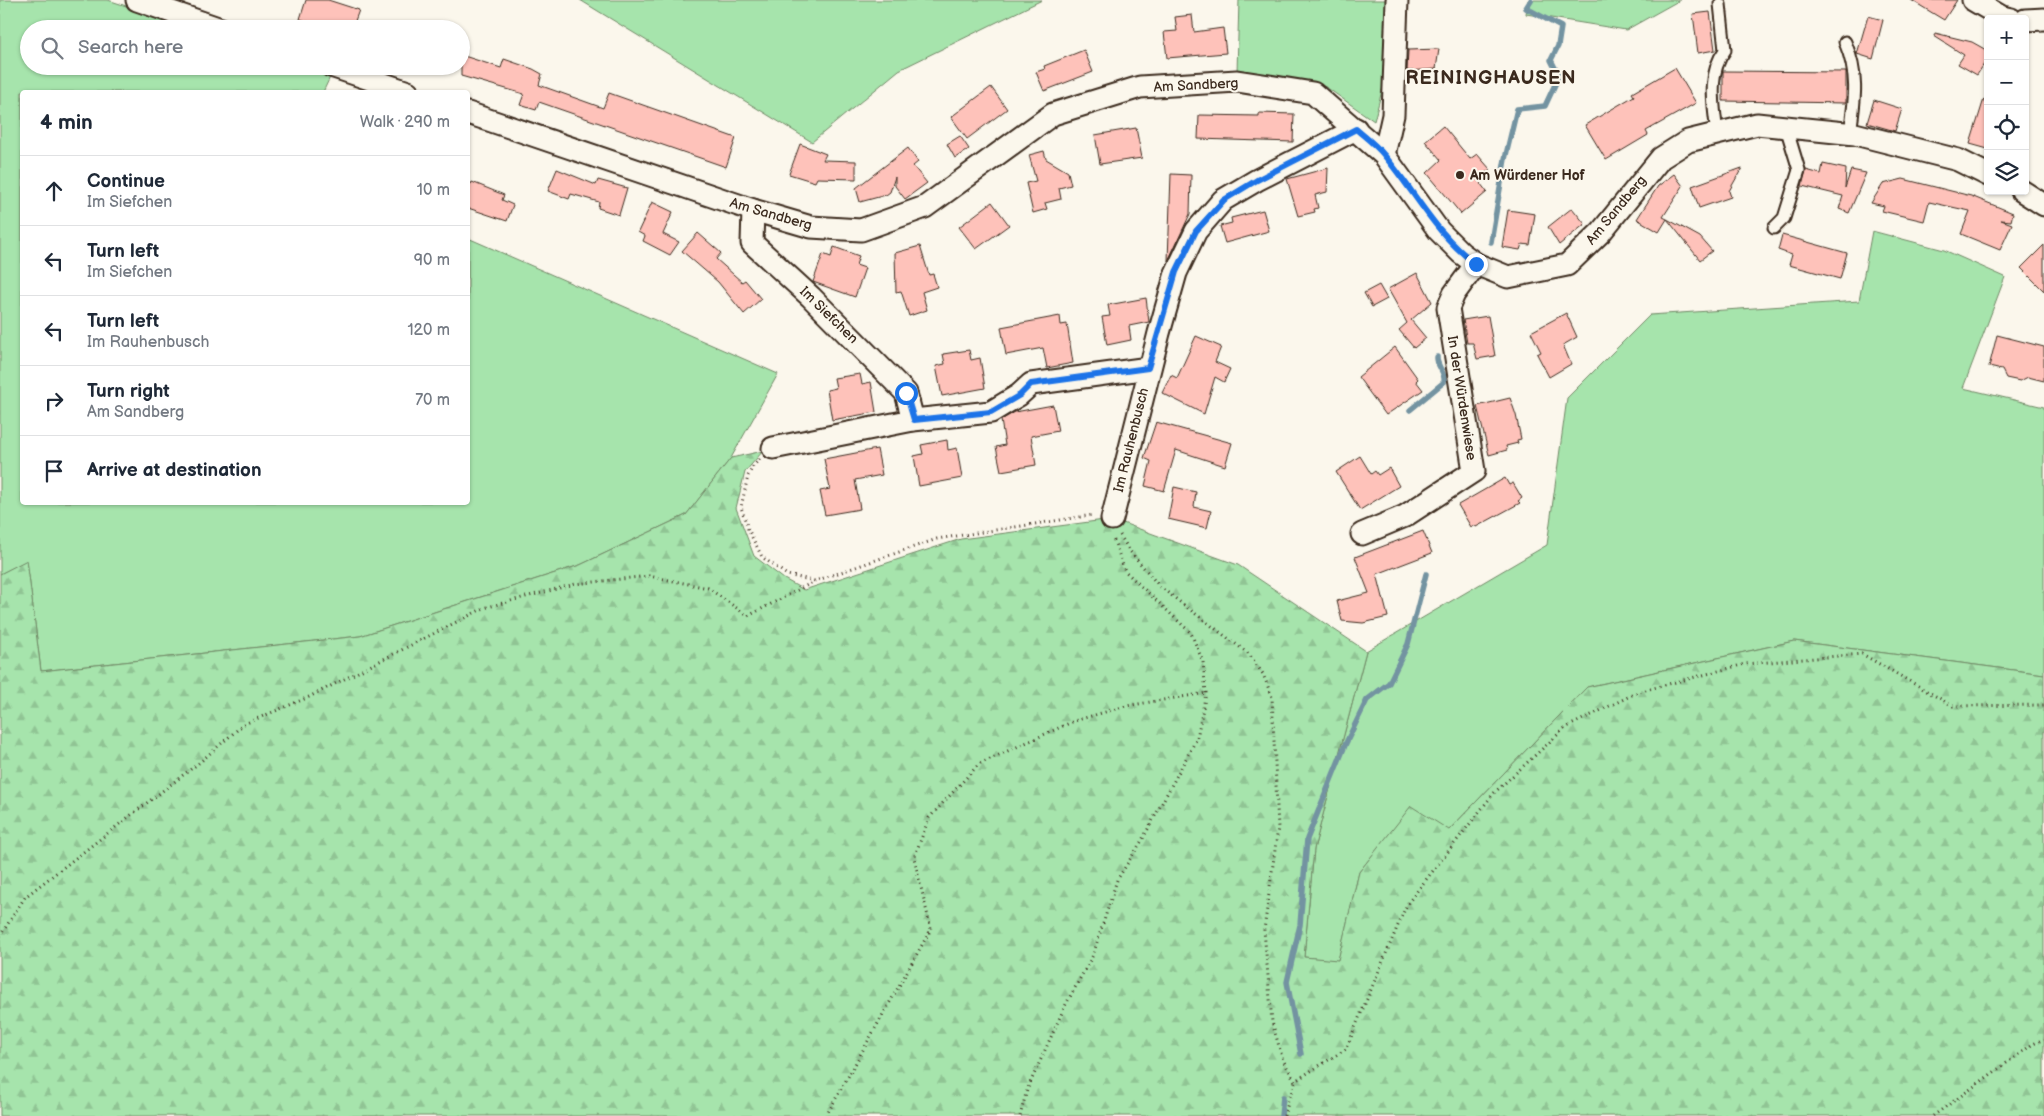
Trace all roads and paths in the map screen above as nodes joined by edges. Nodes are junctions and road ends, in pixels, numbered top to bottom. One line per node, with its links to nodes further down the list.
1 (137, 0): 7 (street)
2 (1397, 0): 17 (street)
3 (1973, 0): 5 (street)
4 (1720, 4): 16 (lane)
5 (2000, 15)
6 (2044, 19): 8 (street)
7 (195, 20)
8 (2029, 20)
9 (1845, 42): 15 (lane)
10 (358, 75): 11 (street)
11 (402, 90)
12 (470, 114): 21 (street, Am Sandberg)
13 (1786, 127): 15 (street, Am Sandberg); 16 (street, Am Sandberg); 22 (lane)
14 (1356, 129): 17 (street, Am Sandberg); 21 (street, Am Sandberg); 24 (street, Im Rauhenbusch)
15 (1850, 133): 18 (street, Am Sandberg)
16 (1717, 134): 23 (street, Am Sandberg)
17 (1384, 154): 23 (street, Am Sandberg)
18 (1984, 173)
19 (2028, 195): 20 (street)
20 (2044, 205)
21 (753, 210): 25 (street, Im Siefchen)
22 (1774, 228)
23 (1476, 264): 28 (street, In der Würdenwiese)
24 (1148, 368): 25 (street); 27 (street, Im Rauhenbusch)
25 (914, 420): 26 (street)
26 (773, 448): 29 (path)
27 (1112, 515): 29 (path); 30 (path); 34 (path)
28 (1362, 534)
29 (815, 581): 32 (path)
30 (1206, 692): 35 (path); 36 (path)
31 (2044, 705): 34 (path)
32 (0, 936)
33 (2044, 1039): 38 (path)
34 (1296, 1082): 37 (path)
35 (826, 1116)
36 (1020, 1116)
37 (1284, 1116)
38 (1933, 1116)

